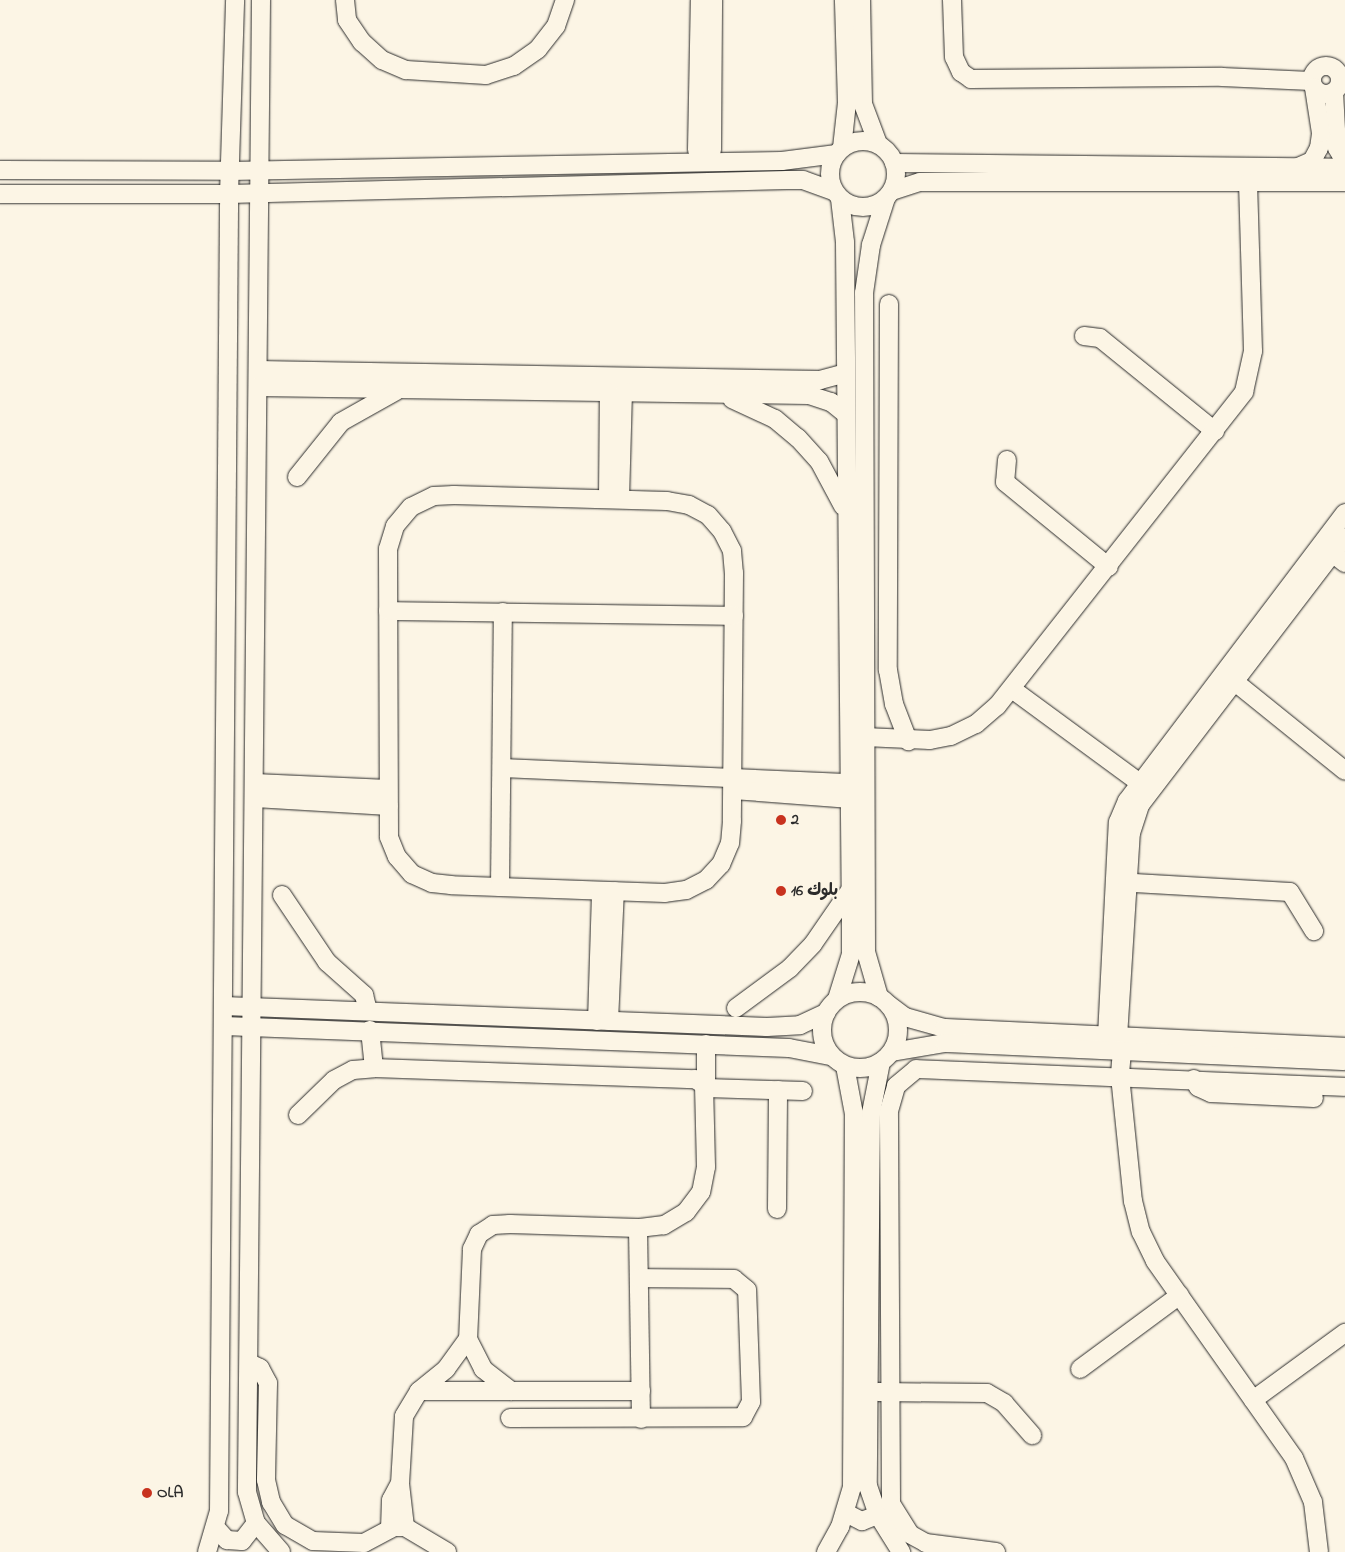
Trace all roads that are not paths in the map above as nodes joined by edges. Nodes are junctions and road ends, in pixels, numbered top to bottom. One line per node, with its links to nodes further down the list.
1 (235, 0): 23 (street)
2 (261, 0): 24 (street)
3 (345, 0): 4 (street)
4 (565, 0)
5 (700, 0): 13 (street)
6 (713, 0): 13 (street)
7 (844, 0): 14 (street)
8 (861, 0): 12 (street)
9 (952, 0): 10 (street)
10 (1313, 84): 11 (street); 11 (street); 19 (street)
11 (1340, 85): 17 (street)
12 (878, 144): 14 (street); 18 (street)
13 (704, 150): 15 (street); 16 (street)
14 (840, 151): 15 (street); 31 (street)
15 (795, 161): 16 (street)
16 (604, 162): 21 (street)
17 (1345, 162)
18 (894, 163): 19 (street); 32 (street)
19 (1298, 167): 20 (street)
20 (1345, 168)
21 (330, 169): 24 (street); 27 (street)
22 (0, 170): 23 (street)
23 (230, 171): 24 (street); 30 (street)
24 (260, 171): 28 (street)
25 (1345, 182): 26 (street)
26 (1243, 183): 32 (street); 44 (street)
27 (334, 191): 28 (street); 31 (street)
28 (260, 193): 30 (street); 35 (street)
29 (0, 194): 30 (street)
30 (228, 194): 75 (street)
31 (837, 195): 32 (street); 37 (street)
32 (889, 195): 56 (street)
33 (889, 304): 60 (street)
34 (1084, 336): 44 (street)
35 (258, 370): 36 (street); 38 (street)
36 (316, 370): 37 (street); 39 (street)
37 (846, 373): 43 (street)
38 (258, 387): 39 (street); 65 (street)
39 (317, 388): 40 (street)
40 (401, 390): 41 (street); 46 (street)
41 (616, 393): 42 (street); 47 (street)
42 (720, 395): 43 (street); 49 (street)
43 (846, 414): 49 (street)
44 (1215, 431): 52 (street)
45 (1007, 460): 52 (street)
46 (297, 478)
47 (614, 498): 53 (street); 55 (street)
48 (1345, 513): 51 (street)
49 (846, 514): 56 (street)
50 (1345, 537): 51 (street)
51 (1333, 554): 57 (street)
52 (1109, 567): 58 (street)
53 (388, 611): 54 (street); 67 (street)
54 (503, 612): 55 (street); 61 (street)
55 (734, 616): 63 (street)
56 (856, 646): 59 (street); 66 (street)
57 (1227, 676): 62 (street); 64 (street)
58 (1012, 689): 60 (street); 64 (street)
59 (865, 737): 60 (street); 74 (street)
60 (908, 740)
61 (502, 768): 63 (street); 69 (street)
62 (1345, 771)
63 (733, 783): 66 (street); 71 (street)
64 (1145, 786): 68 (street)
65 (255, 791): 67 (street); 77 (street)
66 (850, 791): 70 (street)
67 (388, 798): 69 (street)
68 (1122, 882): 73 (street); 86 (street)
69 (500, 887): 71 (street)
70 (851, 889): 76 (street); 78 (street)
71 (608, 891): 81 (street)
72 (282, 895): 80 (street)
73 (1314, 931)
74 (884, 1001): 76 (street); 86 (street); 89 (street)
75 (224, 1006): 77 (street); 82 (street)
76 (831, 1006): 81 (street); 90 (street)
77 (254, 1007): 79 (street); 83 (street)
78 (736, 1008)
79 (328, 1010): 80 (street); 84 (street)
80 (368, 1011): 81 (street)
81 (603, 1021)
82 (224, 1026): 83 (street); 124 (street)
83 (254, 1027): 84 (street); 107 (street)
84 (327, 1028): 85 (street)
85 (370, 1030): 87 (street); 92 (street)
86 (1114, 1043): 88 (street); 89 (street); 91 (street); 93 (street)
87 (700, 1044): 90 (street); 95 (street)
88 (1345, 1047)
89 (887, 1057): 90 (street); 113 (street)
90 (838, 1061): 120 (street)
91 (1345, 1061)
92 (374, 1068): 95 (street); 100 (street)
93 (1120, 1076): 94 (street); 104 (street); 114 (street)
94 (1194, 1079): 96 (street); 99 (street)
95 (700, 1084): 97 (street); 102 (street)
96 (1345, 1087)
97 (778, 1090): 98 (street); 101 (street)
98 (803, 1091)
99 (1345, 1099)
100 (298, 1115)
101 (777, 1209)
102 (638, 1228): 103 (street); 106 (street)
103 (639, 1278): 112 (street); 118 (street)
104 (1180, 1295): 108 (street); 115 (street)
105 (1345, 1333): 115 (street)
106 (468, 1339): 109 (street); 110 (street)
107 (249, 1362): 122 (street); 123 (street)
108 (1080, 1369)
109 (419, 1391): 110 (street); 123 (street)
110 (511, 1391): 111 (street)
111 (574, 1391): 112 (street); 117 (street)
112 (641, 1391): 118 (street)
113 (867, 1392): 114 (street); 121 (street)
114 (888, 1392): 119 (street); 130 (street)
115 (1253, 1400): 131 (street)
116 (510, 1418): 117 (street)
117 (574, 1419): 118 (street)
118 (641, 1419)
119 (1032, 1436)
120 (846, 1513): 121 (street); 128 (street)
121 (878, 1516): 129 (street)
122 (256, 1524): 124 (street); 126 (street)
123 (398, 1528): 127 (street)
124 (217, 1529): 125 (street)
125 (207, 1552)
126 (281, 1552)
127 (447, 1552)
128 (826, 1552)
129 (901, 1552)
130 (996, 1552)
131 (1319, 1552)

